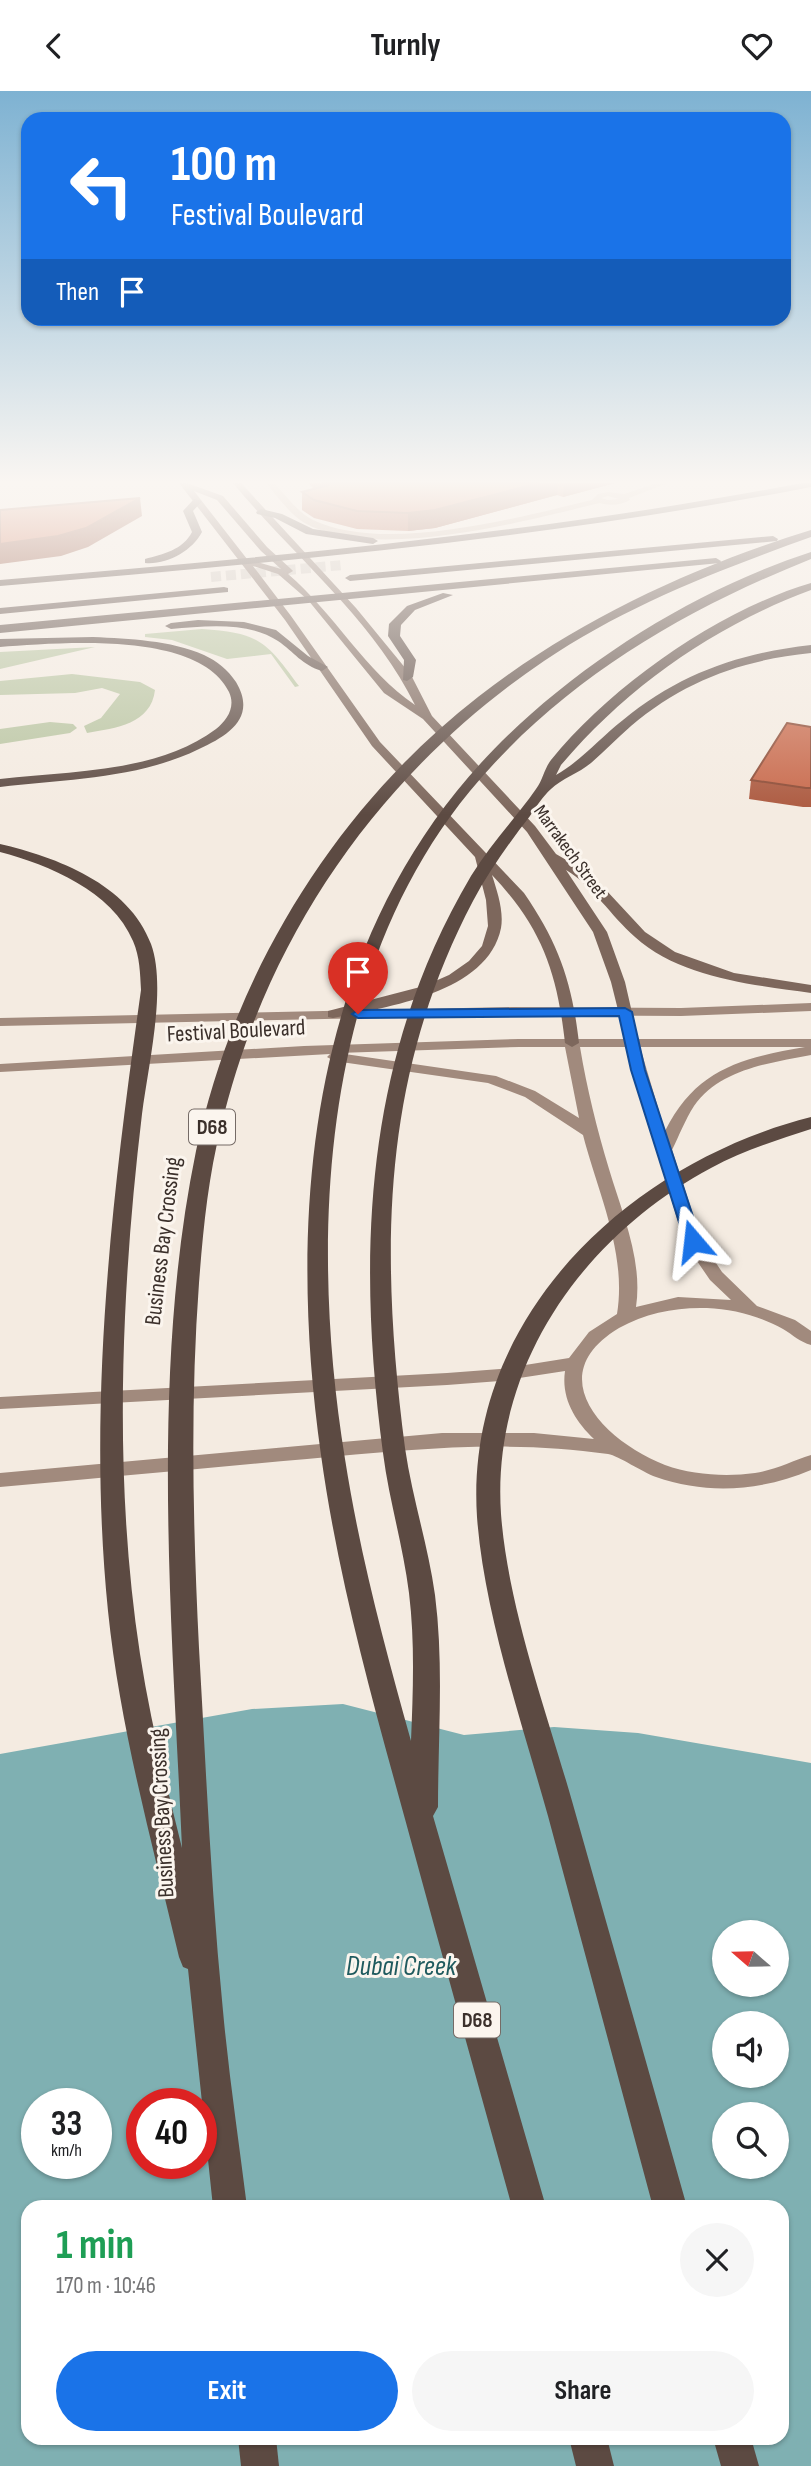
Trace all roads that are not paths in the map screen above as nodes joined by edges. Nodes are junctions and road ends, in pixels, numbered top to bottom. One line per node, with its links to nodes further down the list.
1 (183, 594): 13 (highway)
2 (270, 594): 12 (main road)
3 (306, 594): 11 (main road)
4 (332, 594): 10 (main road)
5 (363, 594): 10 (highway)
6 (451, 594): 20 (highway)
7 (661, 594): 51 (highway, Business Bay Crossing / D68)
8 (722, 594): 50 (highway, D68)
9 (792, 594): 23 (highway)
10 (339, 596): 11 (highway); 20 (main road, Marrakech Street)
11 (311, 598): 12 (highway); 21 (main road)
12 (276, 601): 15 (highway); 19 (main road)
13 (0, 611)
14 (159, 627): 19 (highway)
15 (0, 629)
16 (133, 630): 17 (highway)
17 (4, 643): 22 (highway)
18 (811, 649): 23 (highway)
19 (321, 667): 26 (main road)
20 (407, 677): 21 (main road, Marrakech Street)
21 (427, 717): 25 (main road, Marrakech Street)
22 (0, 783)
23 (548, 784): 50 (highway)
24 (8, 849): 51 (highway)
25 (550, 855): 27 (main road); 30 (main road, Marrakech Street)
26 (481, 857): 29 (main road); 31 (main road)
27 (811, 989)
28 (811, 1007): 30 (street, Festival Boulevard)
29 (569, 1012): 30 (street, Festival Boulevard); 31 (street, Festival Boulevard); 34 (main road)
30 (625, 1012): 35 (main road, Marrakech Street)
31 (332, 1014): 32 (street, Festival Boulevard)
32 (0, 1022)
33 (811, 1042): 35 (street, Festival Boulevard)
34 (572, 1043): 35 (street, Festival Boulevard); 36 (street, Festival Boulevard); 40 (street)
35 (632, 1043): 41 (street, Marrakech Street)
36 (304, 1051): 38 (street, Festival Boulevard); 40 (street)
37 (811, 1051): 41 (street)
38 (0, 1068)
39 (811, 1123): 54 (highway)
40 (590, 1132): 43 (street)
41 (664, 1150): 42 (street, Marrakech Street)
42 (752, 1309): 43 (street); 44 (street)
43 (625, 1317): 45 (street)
44 (811, 1339)
45 (575, 1363): 46 (street); 47 (street)
46 (0, 1403)
47 (614, 1448): 48 (street); 49 (street)
48 (811, 1462)
49 (0, 1480)
50 (424, 1834): 53 (highway, D68)
51 (207, 2010): 52 (highway, Business Bay Crossing / D68)
52 (229, 2200)
53 (527, 2200)
54 (668, 2200)
55 (258, 2445): 58 (highway)
56 (590, 2445): 59 (highway)
57 (734, 2445): 60 (highway)
58 (260, 2466)
59 (595, 2466)
60 (740, 2466)

